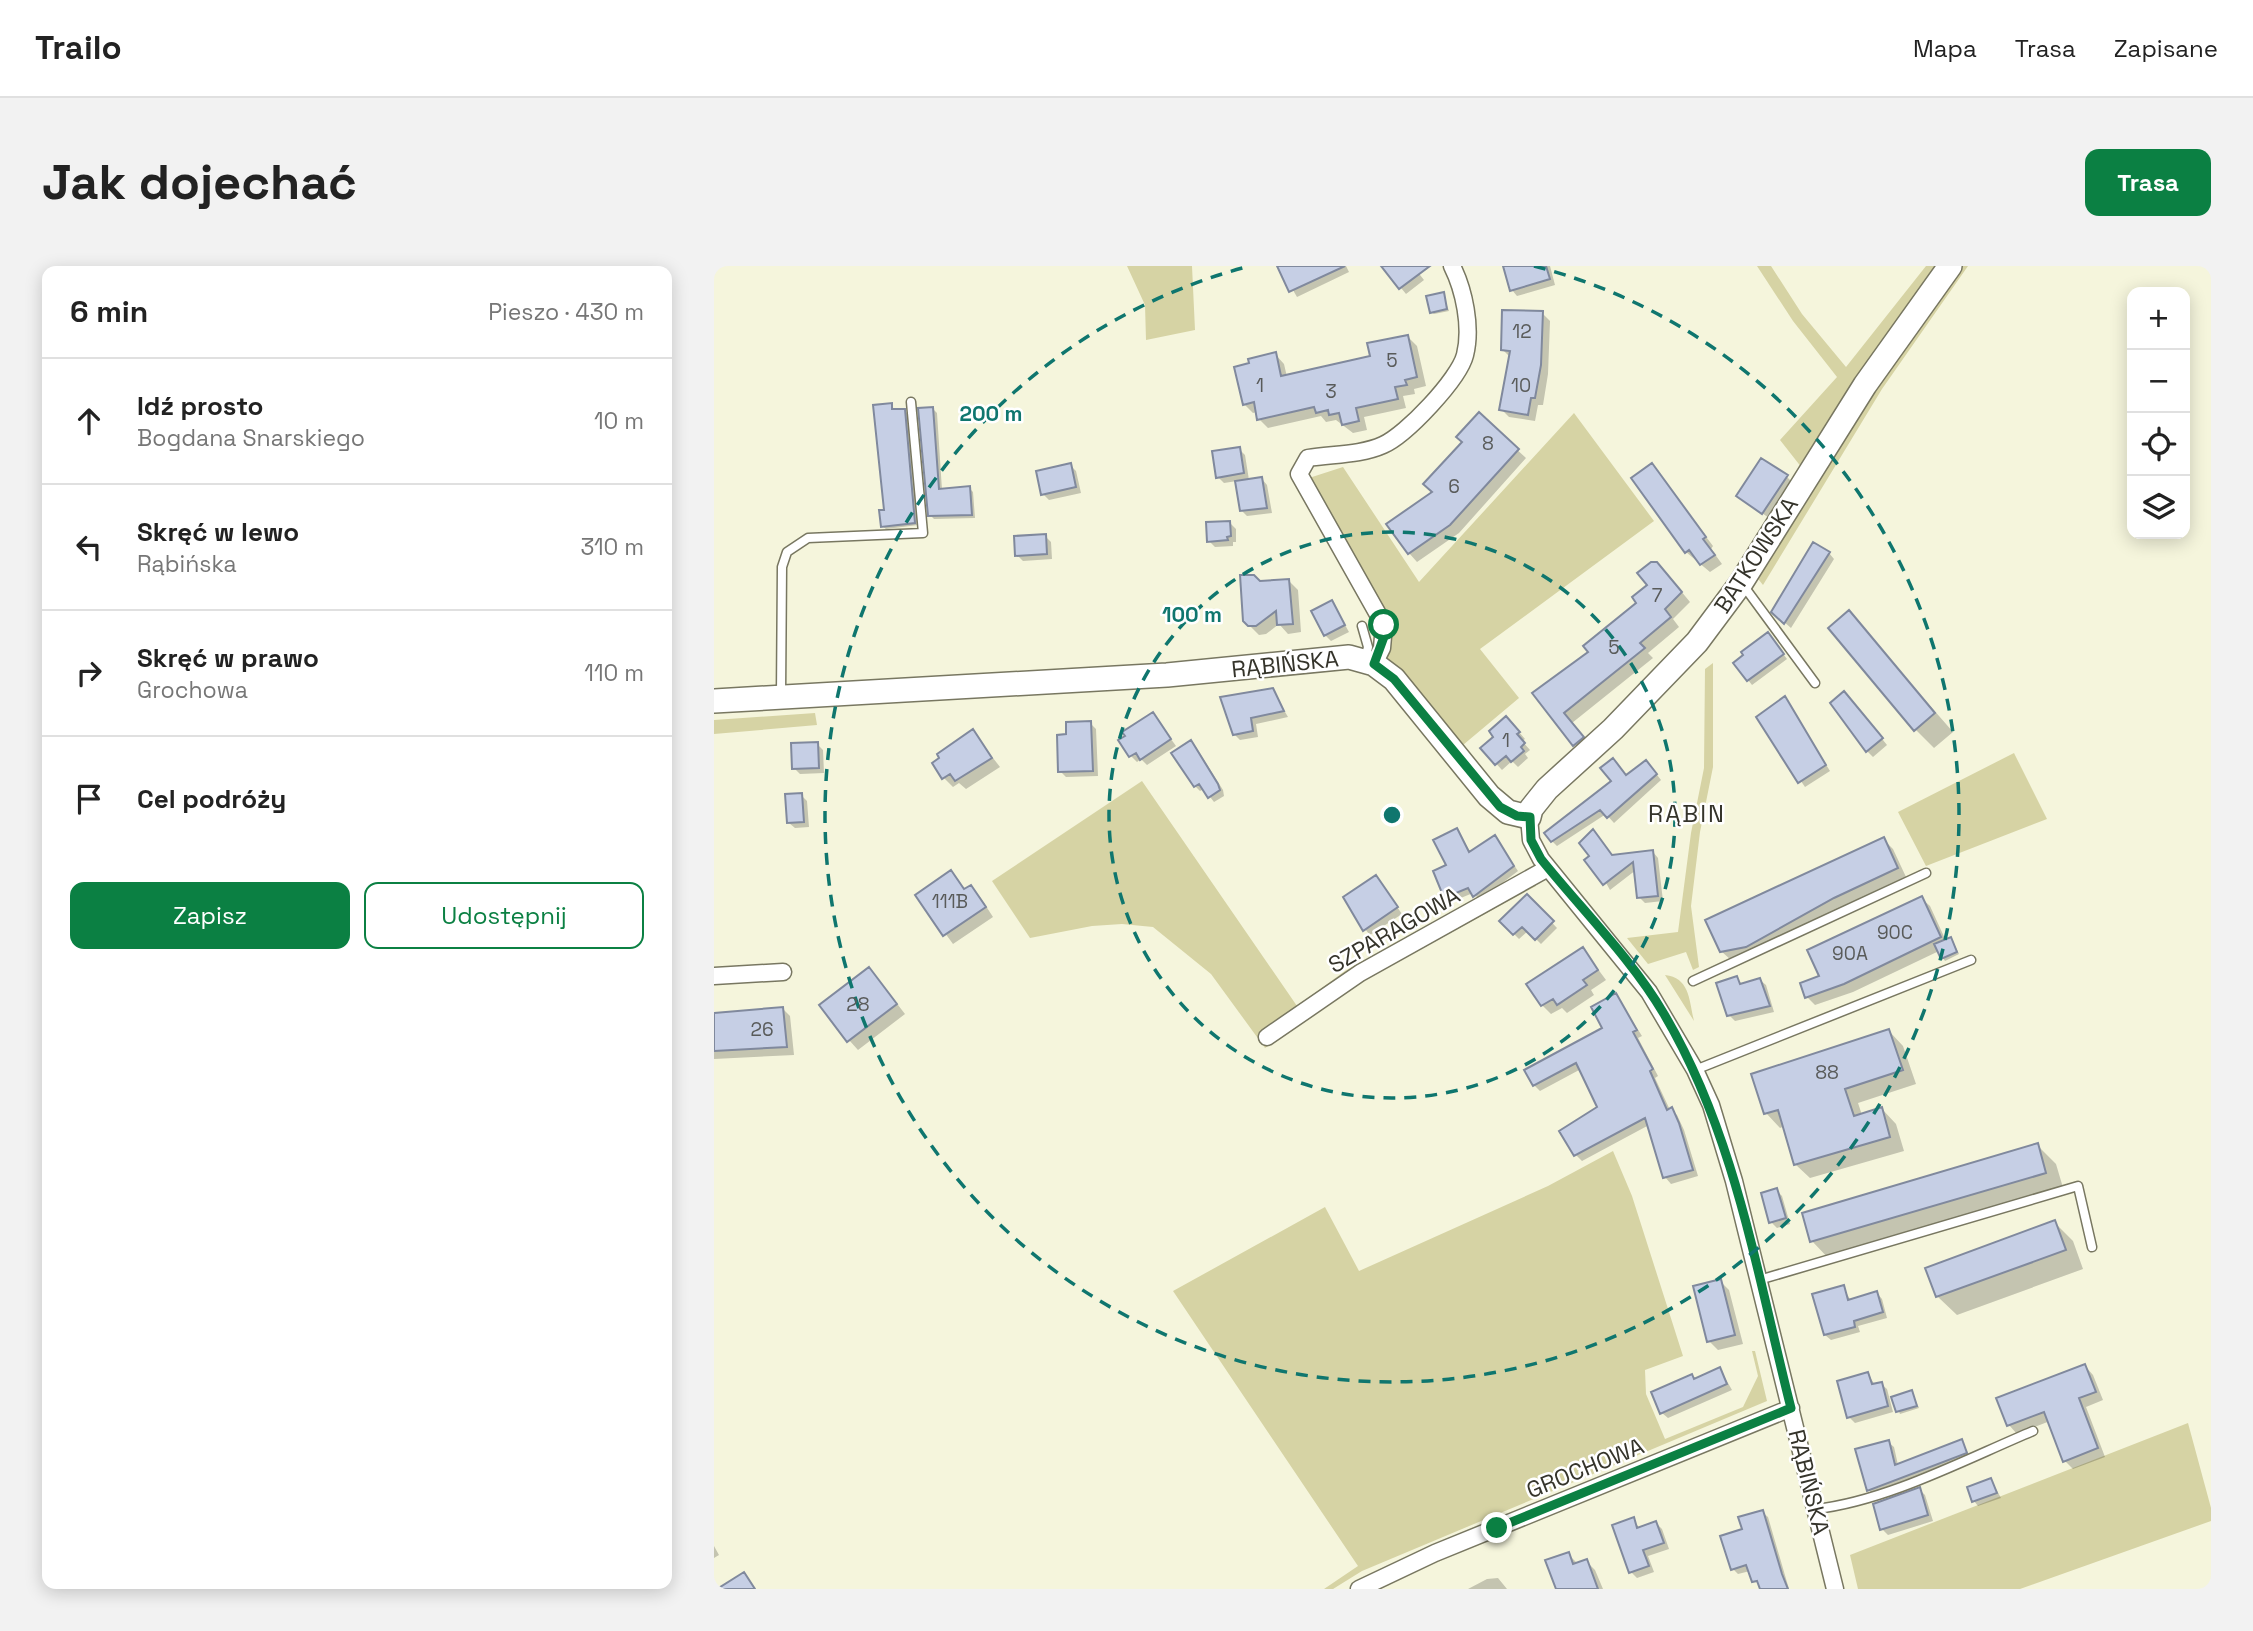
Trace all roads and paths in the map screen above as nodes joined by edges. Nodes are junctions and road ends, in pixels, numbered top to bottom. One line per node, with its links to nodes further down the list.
1 (1451, 266): 6 (street)
2 (1950, 266): 4 (street, BATKOWSKA)
3 (911, 402): 8 (lane)
4 (1741, 583): 7 (lane); 10 (street, BATKOWSKA)
5 (1362, 626): 6 (lane)
6 (1369, 662): 8 (street, RĄBIŃSKA); 10 (street)
7 (1815, 683)
8 (781, 697): 9 (street, RĄBIŃSKA)
9 (714, 701)
10 (1530, 817): 11 (street, RĄBIŃSKA)
11 (1548, 868): 17 (street, SZPARAGOWA); 18 (street, RĄBIŃSKA)
12 (1926, 873): 16 (lane)
13 (1972, 960): 18 (lane)
14 (783, 972): 15 (street)
15 (714, 976)
16 (1693, 981)
17 (1267, 1037)
18 (1695, 1070): 20 (street, RĄBIŃSKA)
19 (2092, 1247): 20 (lane)
20 (1759, 1280): 21 (street, RĄBIŃSKA)
21 (1791, 1408): 23 (street, RĄBIŃSKA); 24 (street, GROCHOWA)
22 (2033, 1432): 23 (lane)
23 (1816, 1509): 25 (street, RĄBIŃSKA)
24 (1359, 1589)
25 (1835, 1589)

